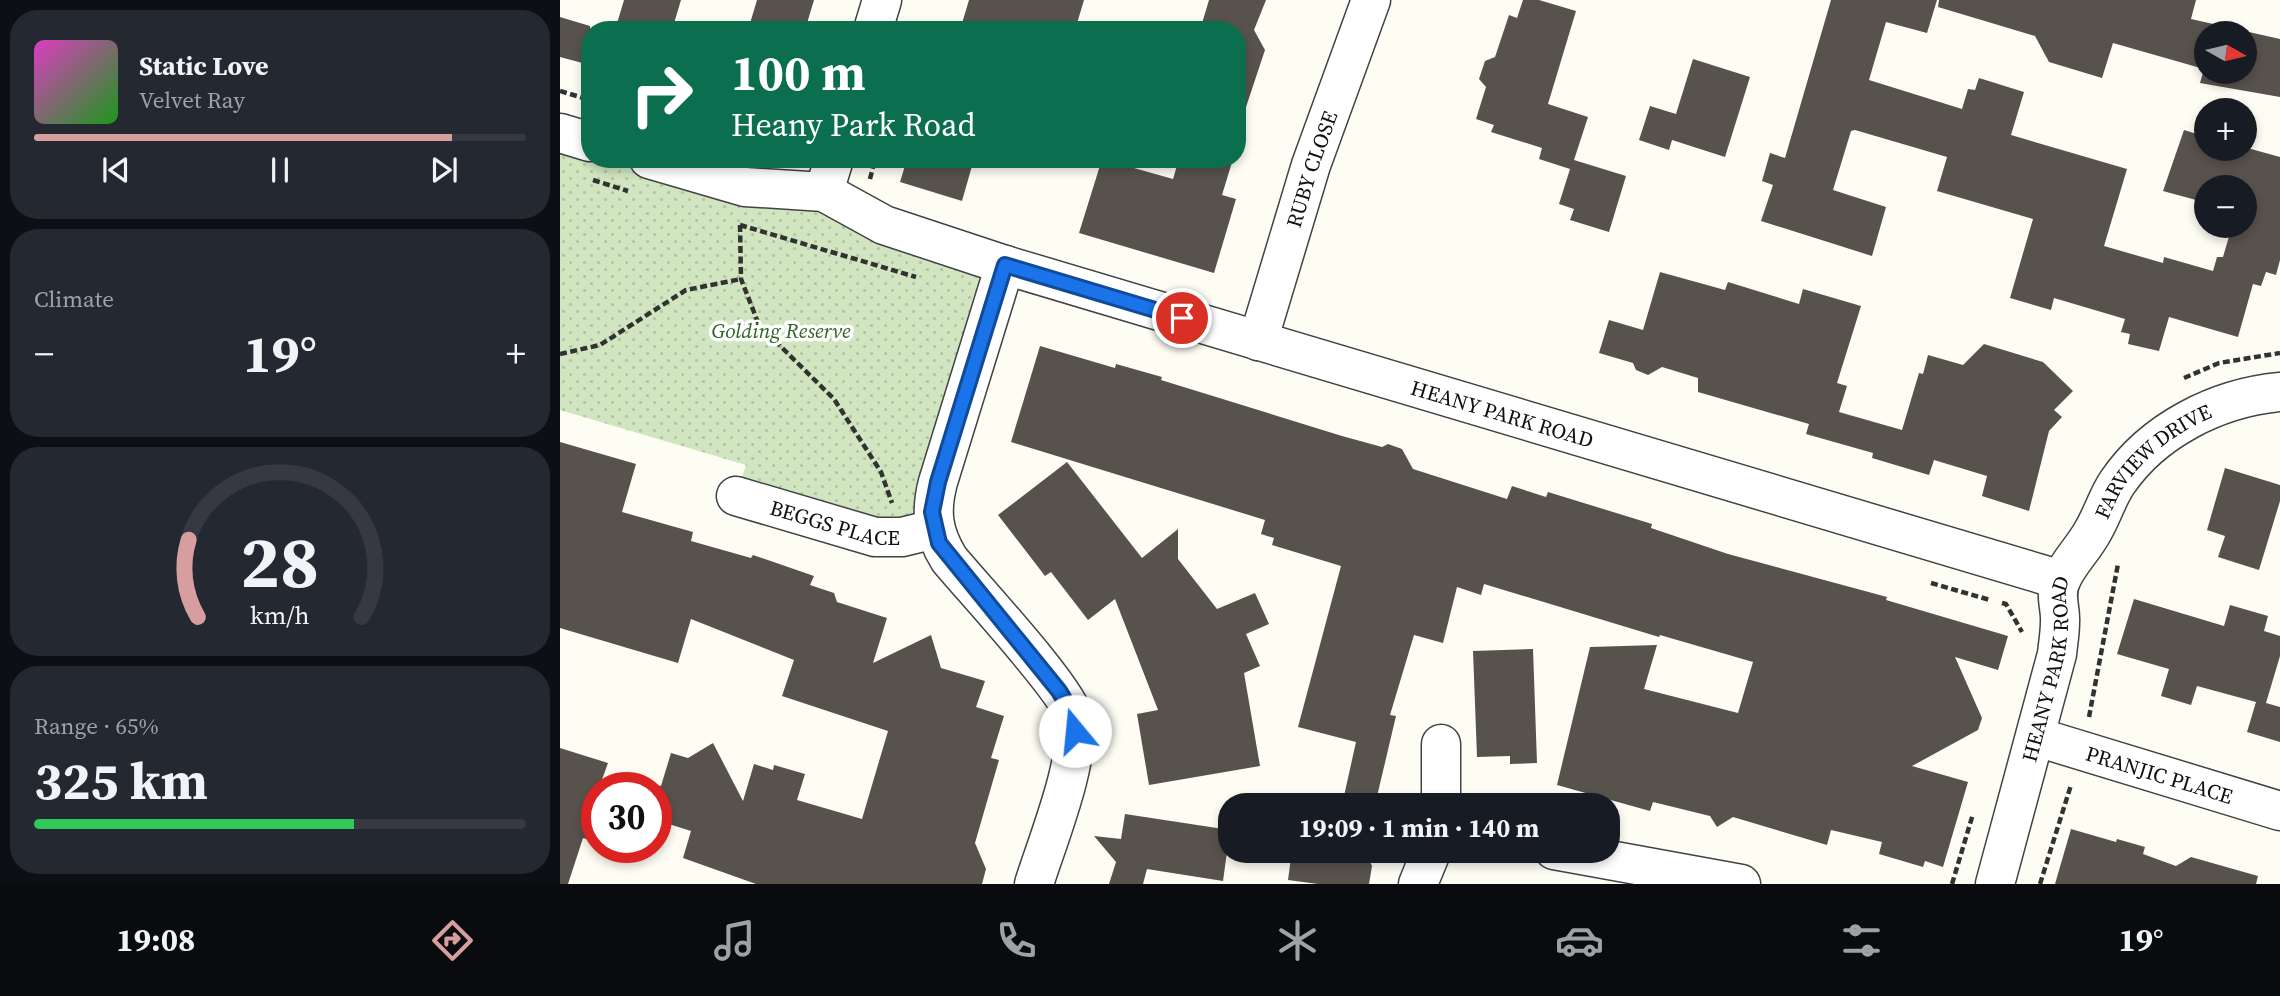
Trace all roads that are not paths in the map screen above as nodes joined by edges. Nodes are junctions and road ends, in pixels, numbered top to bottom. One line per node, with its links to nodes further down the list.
1 (883, 0): 3 (street)
2 (1371, 0): 9 (street, RUBY CLOSE)
3 (876, 21)
4 (560, 133): 5 (street)
5 (581, 153)
6 (643, 176): 7 (street, HEANY PARK ROAD)
7 (829, 176): 8 (street, HEANY PARK ROAD)
8 (1005, 265): 9 (street, HEANY PARK ROAD); 12 (street)
9 (1258, 341): 13 (street, HEANY PARK ROAD)
10 (2280, 391): 13 (street, FARVIEW DRIVE)
11 (736, 496): 12 (street, BEGGS PLACE)
12 (934, 529): 20 (street)
13 (2061, 580): 14 (street, HEANY PARK ROAD)
14 (2037, 737): 17 (street, PRANJIC PLACE); 23 (street, HEANY PARK ROAD)
15 (1441, 744): 16 (street)
16 (1441, 793)
17 (2280, 811)
18 (1620, 862): 22 (street)
19 (1427, 863): 21 (street)
20 (1034, 884)
21 (1418, 884)
22 (1741, 884)
23 (1995, 884)

